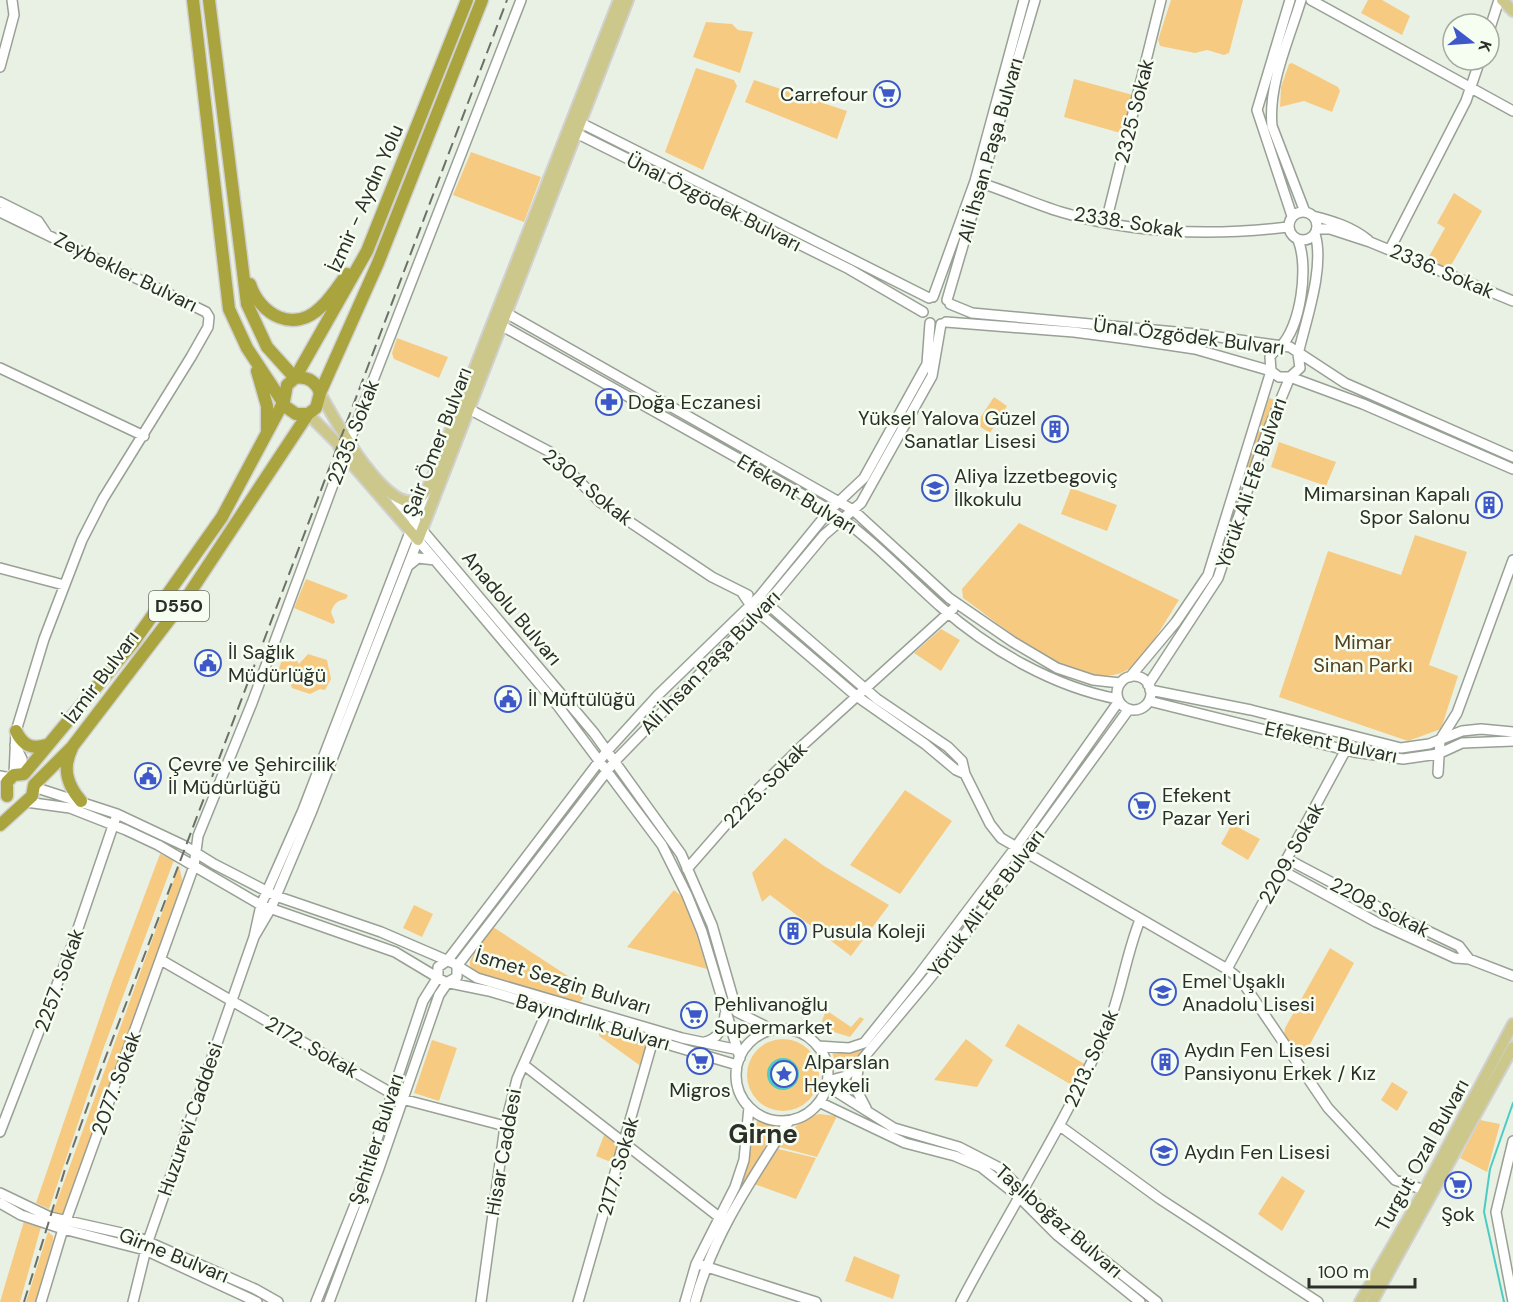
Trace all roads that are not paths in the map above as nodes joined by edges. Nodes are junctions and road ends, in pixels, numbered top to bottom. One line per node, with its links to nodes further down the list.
1 (12, 0): 18 (main road)
2 (193, 0): 46 (highway)
3 (208, 0): 36 (highway)
4 (467, 0): 35 (highway, İzmir - Aydın Yolu / D550)
5 (482, 0): 52 (highway, İzmir - Aydın Yolu / D550)
6 (521, 0): 58 (main road, 2235. Sokak)
7 (619, 0): 22 (main road, Şair Ömer Bulvarı)
8 (628, 0): 22 (main road, Şair Ömer Bulvarı)
9 (1024, 0): 17 (main road, Ali İhsan Paşa Bulvarı)
10 (1035, 0): 17 (main road, Ali İhsan Paşa Bulvarı)
11 (1161, 0): 28 (main road, 2325 Sokak)
12 (1290, 0): 27 (main road)
13 (1301, 0): 26 (main road)
14 (1311, 0): 20 (main road)
15 (1501, 0): 16 (main road)
16 (1513, 11)
17 (1013, 59): 23 (main road, Ali İhsan Paşa Bulvarı)
18 (0, 67)
19 (1476, 72): 20 (main road)
20 (1470, 88): 21 (main road); 34 (main road)
21 (1513, 111)
22 (574, 126): 37 (main road, Ünal Özgödek Bulvarı); 40 (main road, Şair Ömer Bulvarı); 41 (main road, Ünal Özgödek Bulvarı)
23 (979, 182): 28 (main road, 2338. Sokak); 37 (main road, Ali İhsan Paşa Bulvarı); 39 (main road, Ali İhsan Paşa Bulvarı)
24 (0, 202): 31 (main road, Zeybekler Bulvarı)
25 (0, 213): 31 (main road, Zeybekler Bulvarı)
26 (1309, 214): 27 (main road); 30 (main road); 33 (main road, 2336. Sokak)
27 (1292, 216): 29 (main road)
28 (1106, 222): 29 (main road, 2338. Sokak)
29 (1288, 227): 32 (main road)
30 (1316, 232): 32 (main road); 33 (main road, 2336. Sokak); 47 (main road, Yörük Ali Efe Bulvarı)
31 (46, 233): 57 (main road, Zeybekler Bulvarı)
32 (1298, 240): 45 (main road, Yörük Ali Efe Bulvarı)
33 (1370, 242): 34 (main road, 2336. Sokak)
34 (1390, 249): 38 (main road, 2336. Sokak)
35 (367, 250): 36 (highway); 51 (highway, İzmir - Aydın Yolu / D550)
36 (241, 257): 51 (highway)
37 (931, 297): 39 (main road); 41 (main road)
38 (1513, 301)
39 (949, 302): 44 (main road); 45 (main road, Ünal Özgödek Bulvarı)
40 (502, 311): 42 (main road, Şair Ömer Bulvarı); 63 (main road, Efekent Bulvarı)
41 (923, 312): 43 (main road)
42 (497, 323): 54 (main road, Şair Ömer Bulvarı); 64 (main road, Efekent Bulvarı)
43 (930, 323): 44 (main road); 63 (main road, Ali İhsan Paşa Bulvarı)
44 (943, 323): 49 (main road, Ünal Özgödek Bulvarı); 65 (main road, Ali İhsan Paşa Bulvarı)
45 (1280, 347): 47 (main road, Ünal Özgödek Bulvarı); 49 (main road, Yörük Ali Efe Bulvarı)
46 (247, 348): 53 (highway); 56 (highway)
47 (1298, 354): 50 (main road, Yörük Ali Efe Bulvarı); 59 (main road, Ünal Özgödek Bulvarı)
48 (0, 368): 57 (main road)
49 (1271, 370): 50 (main road, Ünal Özgödek Bulvarı); 80 (main road, Yörük Ali Efe Bulvarı)
50 (1290, 377): 60 (main road, Ünal Özgödek Bulvarı); 82 (main road, Yörük Ali Efe Bulvarı)
51 (295, 378): 52 (highway); 53 (highway, İzmir - Aydın Yolu / D550)
52 (320, 393): 55 (highway, İzmir Bulvarı / D550); 58 (main road, Anadolu Bulvarı)
53 (284, 401): 55 (highway); 56 (highway, İzmir Bulvarı / D550)
54 (465, 407): 61 (main road, Şair Ömer Bulvarı); 67 (main road, Şair Ömer Bulvarı); 73 (main road, 2304 Sokak)
55 (308, 414): 58 (main road, Anadolu Bulvarı); 96 (highway, İzmir Bulvarı / D550)
56 (267, 434): 95 (highway, İzmir Bulvarı / D550)
57 (144, 436): 72 (main road)
58 (346, 449): 62 (main road, Anadolu Bulvarı); 67 (main road, Anadolu Bulvarı); 114 (main road, 2235. Sokak)
59 (1513, 457)
60 (1513, 469)
61 (426, 491): 62 (main road); 67 (main road, Şair Ömer Bulvarı)
62 (396, 500): 67 (main road, Anadolu Bulvarı)
63 (839, 501): 64 (main road, Ali İhsan Paşa Bulvarı); 65 (main road, Efekent Bulvarı)
64 (830, 510): 66 (main road, Efekent Bulvarı); 74 (main road, Ali İhsan Paşa Bulvarı)
65 (854, 510): 66 (main road, Ali İhsan Paşa Bulvarı); 75 (main road, Efekent Bulvarı)
66 (842, 518): 76 (main road, Ali İhsan Paşa Bulvarı); 78 (main road, Efekent Bulvarı)
67 (416, 530): 68 (main road, Anadolu Bulvarı); 70 (main road, Şair Ömer Bulvarı); 99 (main road, Anadolu Bulvarı); 121 (main road, Şair Ömer Bulvarı)
68 (435, 560): 70 (main road); 101 (main road, Anadolu Bulvarı)
69 (1513, 560): 88 (main road)
70 (408, 566): 121 (main road, Şair Ömer Bulvarı)
71 (0, 568): 72 (main road)
72 (64, 585): 89 (main road)
73 (743, 594): 74 (main road); 77 (main road)
74 (759, 597): 76 (main road); 77 (main road, Ali İhsan Paşa Bulvarı)
75 (953, 601): 78 (main road); 81 (main road, Efekent Bulvarı)
76 (768, 604): 79 (main road, Ali İhsan Paşa Bulvarı); 83 (main road)
77 (751, 606): 79 (main road); 99 (main road, Ali İhsan Paşa Bulvarı)
78 (946, 611): 83 (main road, 2225. Sokak); 85 (main road, Efekent Bulvarı)
79 (759, 613): 84 (main road); 102 (main road, Ali İhsan Paşa Bulvarı)
80 (1130, 677): 81 (main road); 82 (main road)
81 (1120, 683): 85 (main road)
82 (1149, 687): 86 (main road); 92 (main road, Efekent Bulvarı)
83 (865, 688): 84 (main road, 2225. Sokak); 104 (main road)
84 (855, 695): 104 (main road); 118 (main road, 2225. Sokak)
85 (1118, 700): 87 (main road); 113 (main road, Yörük Ali Efe Bulvarı)
86 (1149, 700): 87 (main road); 97 (main road, Efekent Bulvarı)
87 (1129, 709): 115 (main road, Yörük Ali Efe Bulvarı)
88 (1457, 713): 91 (main road); 93 (main road)
89 (16, 731): 95 (highway); 105 (main road)
90 (1513, 732): 91 (main road, Efekent Bulvarı)
91 (1455, 734): 93 (main road, Efekent Bulvarı); 98 (main road)
92 (1353, 737): 93 (main road, Efekent Bulvarı); 97 (main road, 2209. Sokak)
93 (1440, 740): 100 (main road)
94 (1513, 741): 98 (main road, Efekent Bulvarı)
95 (46, 745): 105 (highway, İzmir Bulvarı / D550)
96 (72, 747): 106 (highway, İzmir Bulvarı / D550); 108 (highway)
97 (1347, 749): 100 (main road, Efekent Bulvarı); 116 (main road, 2209. Sokak)
98 (1452, 749): 100 (main road, Efekent Bulvarı); 100 (main road)
99 (607, 751): 101 (main road, Ali İhsan Paşa Bulvarı); 102 (main road, Anadolu Bulvarı)
100 (1438, 754)
101 (598, 760): 103 (main road, Anadolu Bulvarı); 128 (main road, Ali İhsan Paşa Bulvarı)
102 (614, 762): 103 (main road, Ali İhsan Paşa Bulvarı); 118 (main road, Anadolu Bulvarı)
103 (607, 771): 120 (main road, Anadolu Bulvarı); 129 (main road, Ali İhsan Paşa Bulvarı)
104 (965, 774): 113 (main road)
105 (14, 775): 106 (highway); 107 (highway, İzmir Bulvarı / D550)
106 (34, 786): 108 (main road, İsmet Sezgin Bulvarı); 109 (highway, İzmir Bulvarı / D550)
107 (3, 795): 109 (highway)
108 (81, 801): 110 (main road, İsmet Sezgin Bulvarı)
109 (24, 803): 111 (highway, İzmir Bulvarı / D550); 112 (main road)
110 (117, 814): 112 (main road, 2257. Sokak); 114 (main road, İsmet Sezgin Bulvarı)
111 (0, 825)
112 (113, 825): 117 (main road); 155 (main road, 2257. Sokak)
113 (1015, 848): 115 (main road); 141 (main road, Yörük Ali Efe Bulvarı)
114 (194, 852): 117 (main road, 2235. Sokak); 121 (main road, İsmet Sezgin Bulvarı)
115 (1025, 853): 124 (main road); 144 (main road, Yörük Ali Efe Bulvarı)
116 (1287, 859): 119 (main road, 2209. Sokak); 126 (main road, 2208 Sokak)
117 (194, 866): 122 (main road); 127 (main road, 2077. Sokak)
118 (689, 867): 120 (main road, 2225. Sokak); 138 (main road, Anadolu Bulvarı)
119 (1281, 870): 126 (main road, 2208 Sokak); 130 (main road, 2209. Sokak)
120 (679, 878): 136 (main road, Anadolu Bulvarı)
121 (272, 894): 122 (main road, Huzurevi Caddesi); 123 (main road, Huzurevi Caddesi); 128 (main road, İsmet Sezgin Bulvarı)
122 (261, 904): 123 (main road, İsmet Sezgin Bulvarı); 125 (main road, Huzurevi Caddesi)
123 (271, 908): 125 (main road, Huzurevi Caddesi); 132 (main road, İsmet Sezgin Bulvarı)
124 (1140, 920): 130 (main road); 154 (main road, 2213. Sokak)
125 (254, 937): 134 (main road, Huzurevi Caddesi)
126 (1469, 959): 131 (main road, 2208 Sokak)
127 (161, 960): 134 (main road, 2172. Sokak); 165 (main road, 2077. Sokak)
128 (447, 961): 129 (main road, İsmet Sezgin Bulvarı); 132 (main road, Ali İhsan Paşa Bulvarı)
129 (457, 966): 133 (main road, Ali İhsan Paşa Bulvarı); 139 (main road, İsmet Sezgin Bulvarı)
130 (1227, 969): 158 (main road)
131 (1513, 976)
132 (438, 977): 133 (main road, İsmet Sezgin Bulvarı); 147 (main road, Şehitler Bulvarı)
133 (448, 982): 135 (main road, Bayındırlık Bulvarı); 148 (main road, Şehitler Bulvarı)
134 (231, 1001): 147 (main road, 2172. Sokak); 166 (main road, Huzurevi Caddesi)
135 (548, 1009): 139 (main road, Bayındırlık Bulvarı); 145 (main road, Hisar Caddesi)
136 (725, 1009): 140 (main road); 143 (main road, Anadolu Bulvarı)
137 (1513, 1024): 159 (main road, Turgut Ozal Bulvarı)
138 (773, 1030): 141 (main road); 143 (main road)
139 (655, 1034): 140 (main road, İsmet Sezgin Bulvarı); 143 (main road, Bayındırlık Bulvarı); 157 (main road, 2177. Sokak)
140 (704, 1042): 143 (main road, İsmet Sezgin Bulvarı)
141 (818, 1046): 146 (main road)
142 (1513, 1047): 159 (main road, Turgut Ozal Bulvarı)
143 (739, 1056): 150 (main road)
144 (860, 1062): 146 (main road, Yörük Ali Efe Bulvarı); 151 (main road)
145 (524, 1065): 153 (main road, Hisar Caddesi); 157 (main road)
146 (828, 1083): 149 (main road); 151 (main road, Taşlıboğaz Bulvarı)
147 (391, 1093): 148 (main road, 2172. Sokak); 172 (main road, Şehitler Bulvarı)
148 (402, 1099): 153 (main road, 2172. Sokak); 173 (main road, Şehitler Bulvarı)
149 (819, 1102): 152 (main road); 160 (main road, Taşlıboğaz Bulvarı)
150 (749, 1107): 152 (main road); 164 (main road)
151 (869, 1113): 160 (main road, Taşlıboğaz Bulvarı)
152 (789, 1121): 167 (main road)
153 (505, 1126): 174 (main road, Hisar Caddesi)
154 (1060, 1126): 160 (main road, 2213. Sokak); 182 (main road)
155 (0, 1132)
156 (1513, 1141): 185 (main road)
157 (625, 1144): 164 (main road); 175 (main road, 2177. Sokak)
158 (1403, 1184): 159 (main road); 162 (main road)
159 (1429, 1191): 162 (main road, Turgut Ozal Bulvarı); 184 (main road, Turgut Ozal Bulvarı)
160 (1021, 1192): 179 (main road, 2213. Sokak); 180 (main road, Taşlıboğaz Bulvarı); 181 (main road, Taşlıboğaz Bulvarı)
161 (0, 1193): 165 (main road, Girne Bulvarı)
162 (1418, 1202): 183 (main road, Turgut Ozal Bulvarı)
163 (0, 1203): 165 (main road, Girne Bulvarı)
164 (719, 1217): 167 (main road)
165 (65, 1225): 166 (main road, Girne Bulvarı); 168 (main road, 2077. Sokak)
166 (147, 1246): 169 (main road, Huzurevi Caddesi); 170 (main road, Girne Bulvarı); 171 (main road, Girne Bulvarı)
167 (700, 1265): 176 (main road); 177 (main road); 178 (main road)
168 (41, 1302)
169 (133, 1302)
170 (257, 1302)
171 (278, 1302)
172 (316, 1302)
173 (328, 1302)
174 (481, 1302)
175 (578, 1302)
176 (685, 1302)
177 (695, 1302)
178 (816, 1302)
179 (961, 1302)
180 (1140, 1302)
181 (1157, 1302)
182 (1318, 1302)
183 (1360, 1302)
184 (1372, 1302)
185 (1513, 1302)

